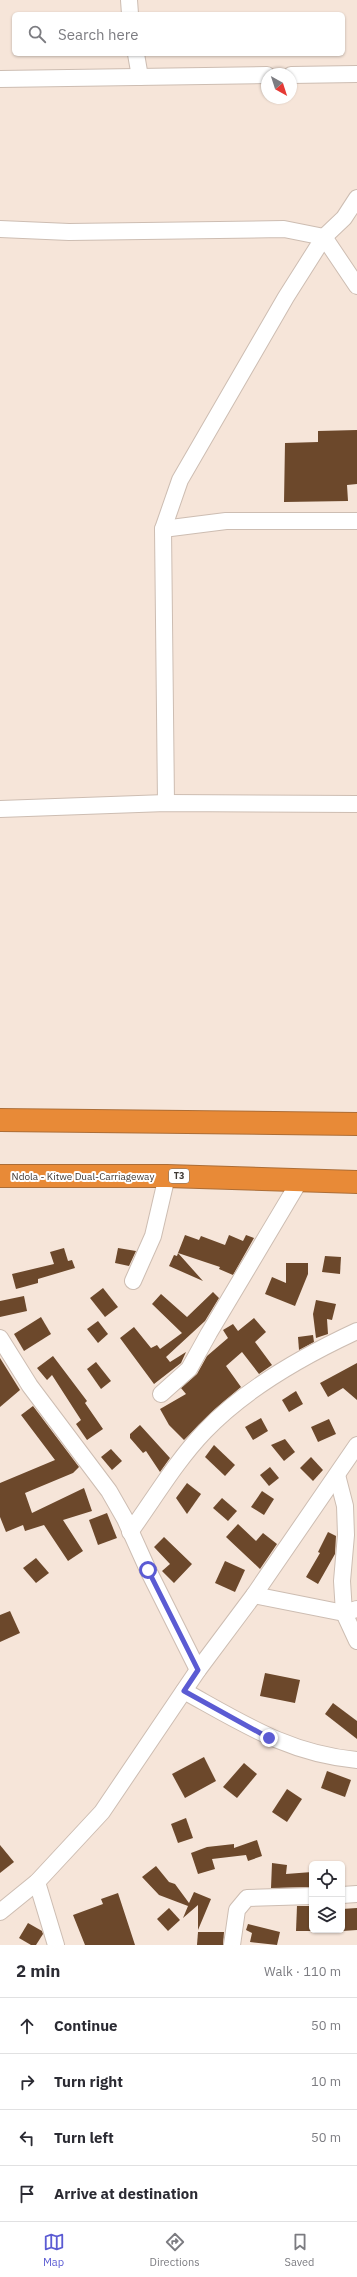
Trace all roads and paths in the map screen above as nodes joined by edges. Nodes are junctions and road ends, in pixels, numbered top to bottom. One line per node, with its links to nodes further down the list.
1 (129, 0): 2 (street)
2 (130, 12)
3 (136, 56): 7 (street)
4 (357, 74): 6 (street)
5 (261, 75): 7 (street)
6 (297, 75)
7 (140, 77): 8 (street)
8 (0, 79)
9 (357, 198): 10 (street)
10 (350, 218): 12 (street)
11 (0, 229): 12 (street)
12 (324, 237): 13 (street); 15 (street)
13 (357, 286)
14 (357, 521): 15 (street)
15 (163, 529): 16 (street)
16 (166, 803): 17 (street); 18 (street)
17 (357, 804)
18 (0, 809)
19 (0, 1120): 20 (highway)
20 (357, 1124)
21 (0, 1176): 22 (highway, Ndola - Kitwe Dual-Carriageway / T3)
22 (167, 1176): 23 (highway, Ndola - Kitwe Dual-Carriageway / T3); 25 (street)
23 (299, 1182): 24 (highway, Ndola - Kitwe Dual-Carriageway / T3); 28 (street)
24 (357, 1182)
25 (133, 1281)
26 (357, 1331): 31 (street)
27 (0, 1338): 31 (street)
28 (161, 1394)
29 (357, 1445): 30 (street)
30 (337, 1475): 32 (street); 33 (street)
31 (130, 1532): 35 (street)
32 (254, 1595): 33 (street); 35 (street)
33 (351, 1611): 34 (street)
34 (357, 1641)
35 (198, 1670): 36 (street)
36 (184, 1691): 37 (street); 38 (street)
37 (357, 1760)
38 (37, 1882): 42 (street); 43 (street)
39 (357, 1894): 40 (street)
40 (345, 1895)
41 (309, 1896): 44 (street)
42 (0, 1912)
43 (56, 1945)
44 (232, 1945)

